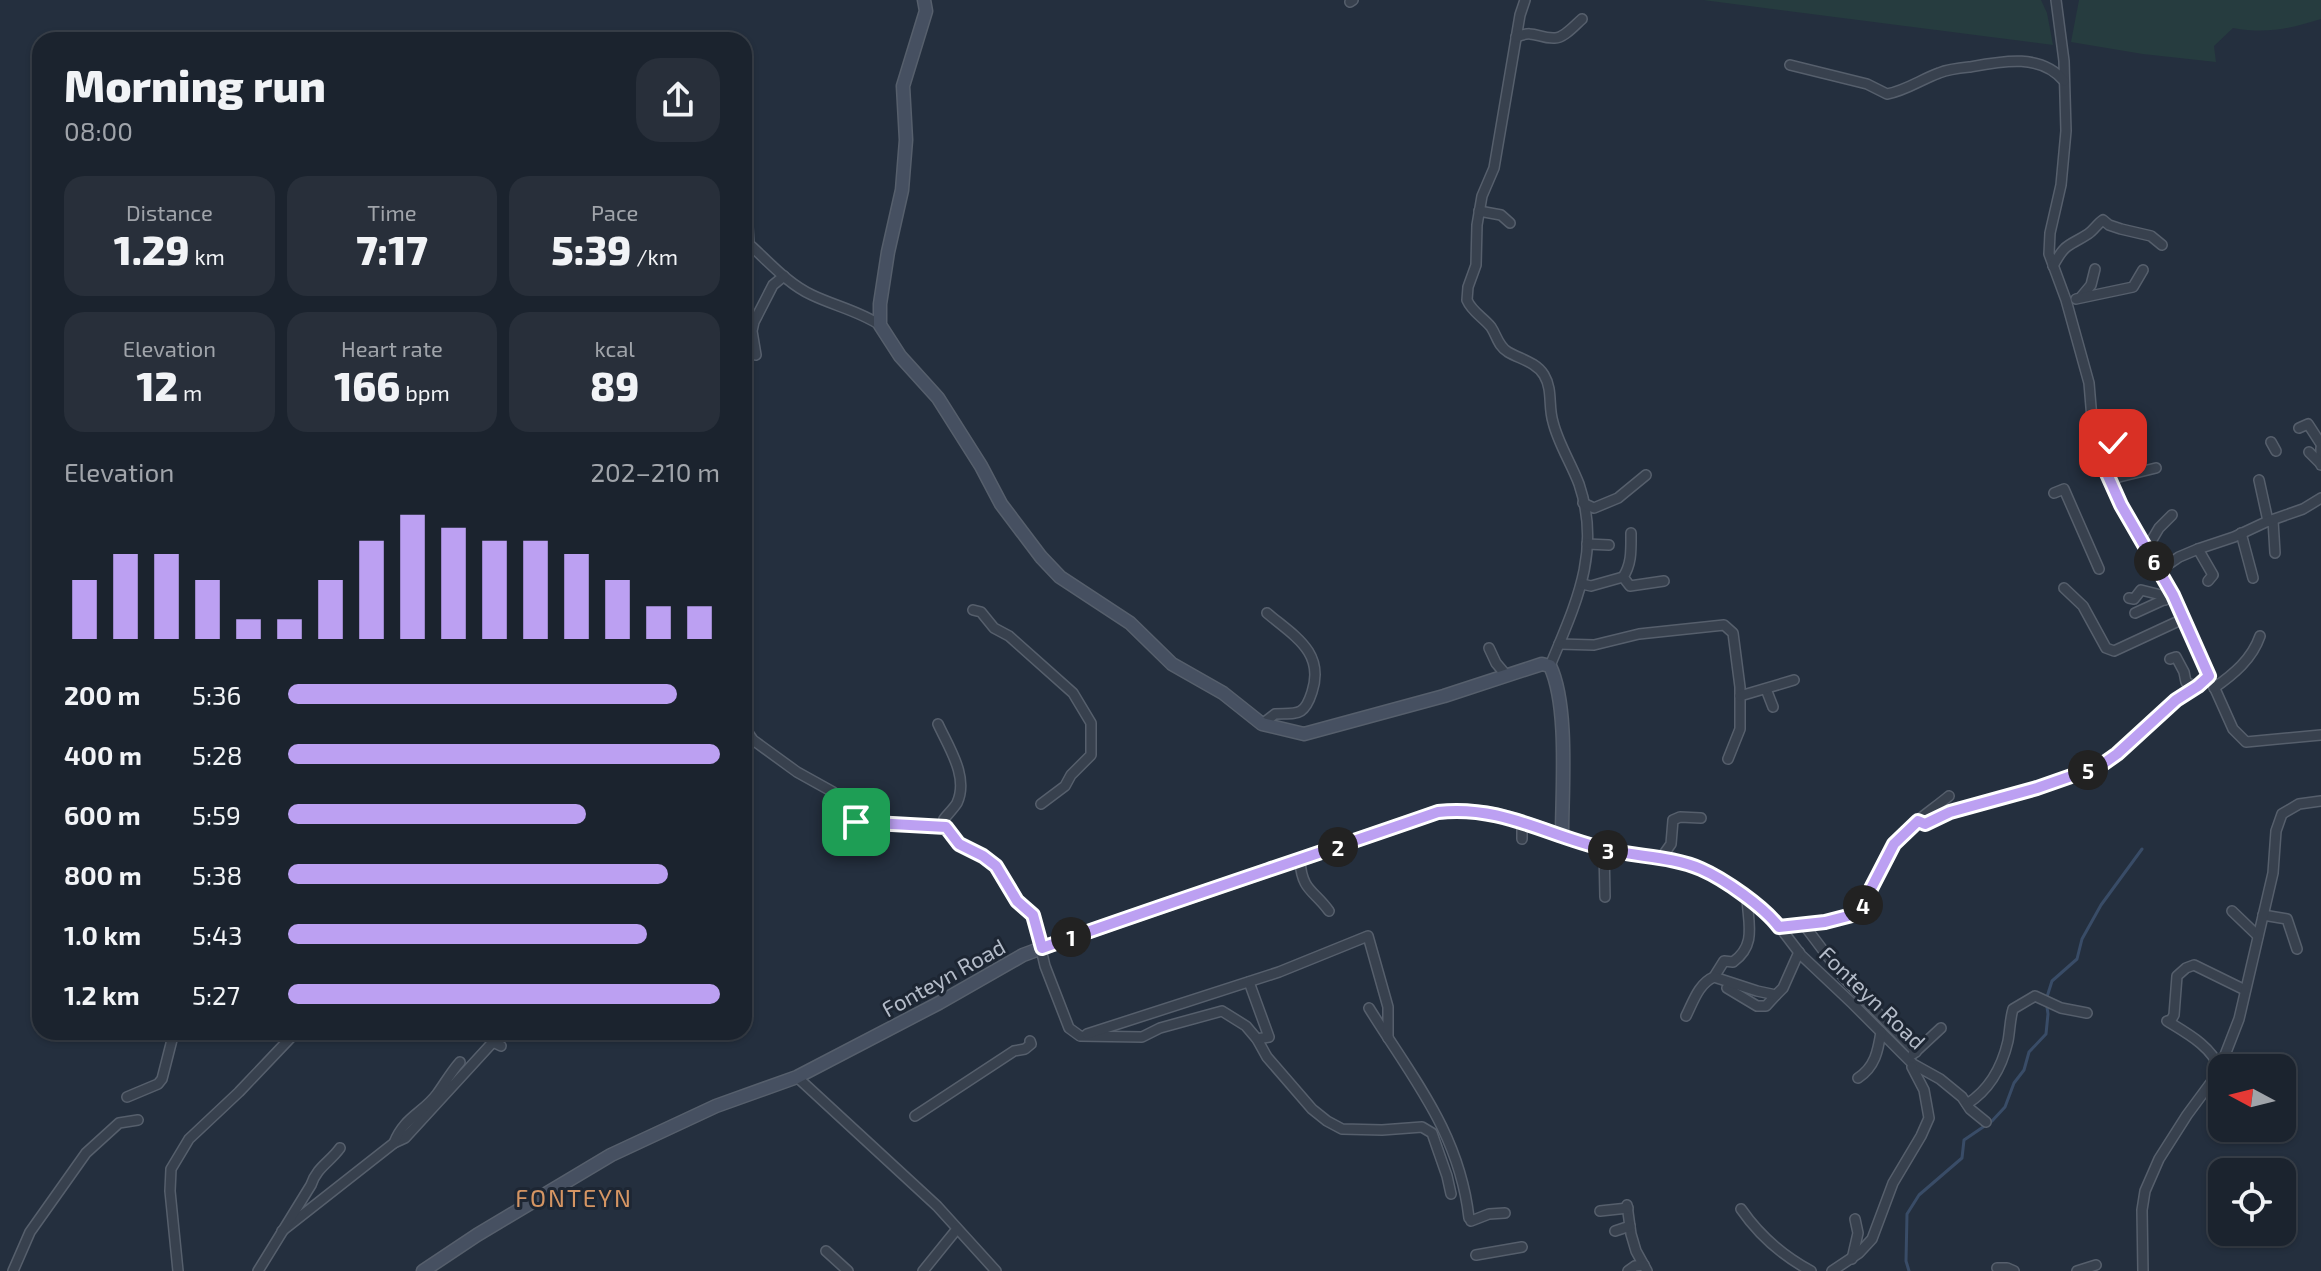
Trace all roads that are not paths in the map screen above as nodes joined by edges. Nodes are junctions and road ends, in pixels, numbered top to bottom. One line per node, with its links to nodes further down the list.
1 (924, 0): 17 (street)
2 (1525, 0): 5 (street)
3 (2056, 0): 7 (street)
4 (1582, 19): 5 (street)
5 (1516, 37): 8 (street)
6 (1790, 65): 7 (street)
7 (2064, 81): 12 (street)
8 (1479, 211): 9 (street); 31 (street)
9 (1510, 223)
10 (2162, 245): 12 (street)
11 (752, 247): 15 (street)
12 (2053, 266): 16 (street)
13 (2095, 269): 16 (street)
14 (2143, 270): 16 (street)
15 (784, 276): 17 (street); 18 (street)
16 (2071, 301): 24 (street)
17 (880, 325): 69 (street)
18 (756, 355)
19 (2299, 428): 21 (street)
20 (2113, 443): 24 (street)
21 (2321, 446): 23 (street)
22 (2309, 452): 23 (street)
23 (2321, 464)
24 (2104, 467): 28 (street)
25 (2156, 468): 28 (street)
26 (1646, 475): 31 (street)
27 (2259, 480): 33 (street)
28 (2111, 482): 39 (street)
29 (2054, 493): 41 (street)
30 (2321, 498): 33 (street)
31 (1583, 503): 36 (street)
32 (2172, 515): 39 (street)
33 (2270, 520): 35 (street); 40 (street)
34 (1631, 533): 43 (street)
35 (2241, 533): 38 (street); 44 (street)
36 (1587, 544): 37 (street); 47 (street)
37 (1609, 545)
38 (2198, 549): 42 (street); 46 (street)
39 (2146, 550): 42 (street)
40 (2275, 553)
41 (2099, 569)
42 (2160, 570): 50 (street)
43 (1623, 577): 45 (street); 47 (street)
44 (2253, 578)
45 (1664, 581)
46 (2208, 581)
47 (1582, 584): 56 (street)
48 (2064, 588): 54 (street)
49 (2129, 598): 50 (street)
50 (2169, 598): 53 (street); 54 (street)
51 (973, 610): 75 (street)
52 (1267, 613): 69 (street)
53 (2135, 613)
54 (2183, 619): 61 (street)
55 (2260, 636): 64 (street)
56 (1559, 644): 59 (street); 66 (street)
57 (1489, 648): 60 (street)
58 (2170, 659): 63 (street)
59 (1550, 666): 60 (street); 82 (street)
60 (1507, 676): 69 (street)
61 (2209, 676): 63 (street); 64 (street)
62 (1794, 680): 65 (street)
63 (2200, 684): 78 (street)
64 (2214, 688): 70 (street)
65 (1766, 689): 66 (street); 67 (street)
66 (1740, 696): 72 (street)
67 (1773, 707)
68 (938, 724): 81 (street)
69 (1262, 724)
70 (2321, 735)
71 (752, 739): 79 (street)
72 (1728, 759)
73 (1949, 796): 78 (street)
74 (2321, 801): 91 (street)
75 (1041, 804)
76 (1701, 818): 85 (street)
77 (836, 820): 79 (street)
78 (1918, 821): 92 (street)
79 (856, 822): 81 (street)
80 (1522, 822): 82 (street, Fonteyn Road); 83 (street); 86 (street, Fonteyn Road)
81 (946, 827): 95 (street)
82 (1562, 836): 84 (street, Fonteyn Road)
83 (1522, 839)
84 (1604, 849): 85 (street, Fonteyn Road); 87 (street)
85 (1661, 858): 88 (street, Fonteyn Road)
86 (1300, 861): 89 (street); 95 (street, Fonteyn Road)
87 (1605, 897)
88 (1747, 898): 93 (street, Fonteyn Road); 98 (street)
89 (1329, 911)
90 (2232, 911): 94 (street)
91 (2263, 915): 94 (street); 96 (street)
92 (1804, 925): 93 (street); 115 (street)
93 (1779, 927): 97 (street, Fonteyn Road)
94 (2258, 936): 101 (street)
95 (1042, 948): 108 (street); 120 (street, Fonteyn Road)
96 (2297, 949)
97 (1799, 952): 102 (street); 107 (street, Fonteyn Road)
98 (1714, 977): 102 (street); 105 (street)
99 (1249, 982): 108 (street); 109 (street); 110 (street)
100 (1727, 988): 102 (street)
101 (2245, 990): 116 (street); 117 (street)
102 (1776, 995)
103 (1369, 1008): 109 (street)
104 (2087, 1013): 124 (street)
105 (1686, 1016)
106 (1941, 1028): 115 (street)
107 (1881, 1032): 119 (street, Fonteyn Road); 121 (street)
108 (1080, 1036): 110 (street)
109 (1388, 1038): 133 (street)
110 (1257, 1039): 130 (street)
111 (172, 1040): 123 (street)
112 (288, 1040): 148 (street)
113 (1030, 1041): 125 (street)
114 (501, 1046): 128 (street)
115 (1916, 1052): 119 (street)
116 (2212, 1054)
117 (2226, 1054)
118 (460, 1062): 128 (street)
119 (1910, 1062): 124 (street, Fonteyn Road); 142 (street)
120 (797, 1077): 136 (street); 150 (street, Fonteyn Road)
121 (1858, 1078)
122 (2208, 1086): 158 (street)
123 (127, 1097)
124 (1967, 1104): 127 (street, Fonteyn Road)
125 (915, 1116)
126 (138, 1120): 147 (street)
127 (1986, 1122)
128 (394, 1143): 137 (street)
129 (340, 1148): 137 (street)
130 (1451, 1194)
131 (1741, 1209): 155 (street)
132 (1600, 1211): 135 (street)
133 (1505, 1213)
134 (1855, 1219): 142 (street)
135 (1630, 1226): 138 (street); 144 (street)
136 (957, 1229): 152 (street); 153 (street)
137 (282, 1231): 149 (street)
138 (1615, 1231)
139 (1522, 1247): 141 (street)
140 (826, 1251): 151 (street)
141 (1476, 1255)
142 (1852, 1259): 156 (street)
143 (2096, 1265): 146 (street)
144 (1646, 1268): 154 (street)
145 (1997, 1268): 157 (street)
146 (2081, 1270)
147 (13, 1271)
148 (178, 1271)
149 (258, 1271)
150 (423, 1271)
151 (848, 1271)
152 (923, 1271)
153 (996, 1271)
154 (1628, 1271)
155 (1811, 1271)
156 (1832, 1271)
157 (2014, 1271)
158 (2143, 1271)

